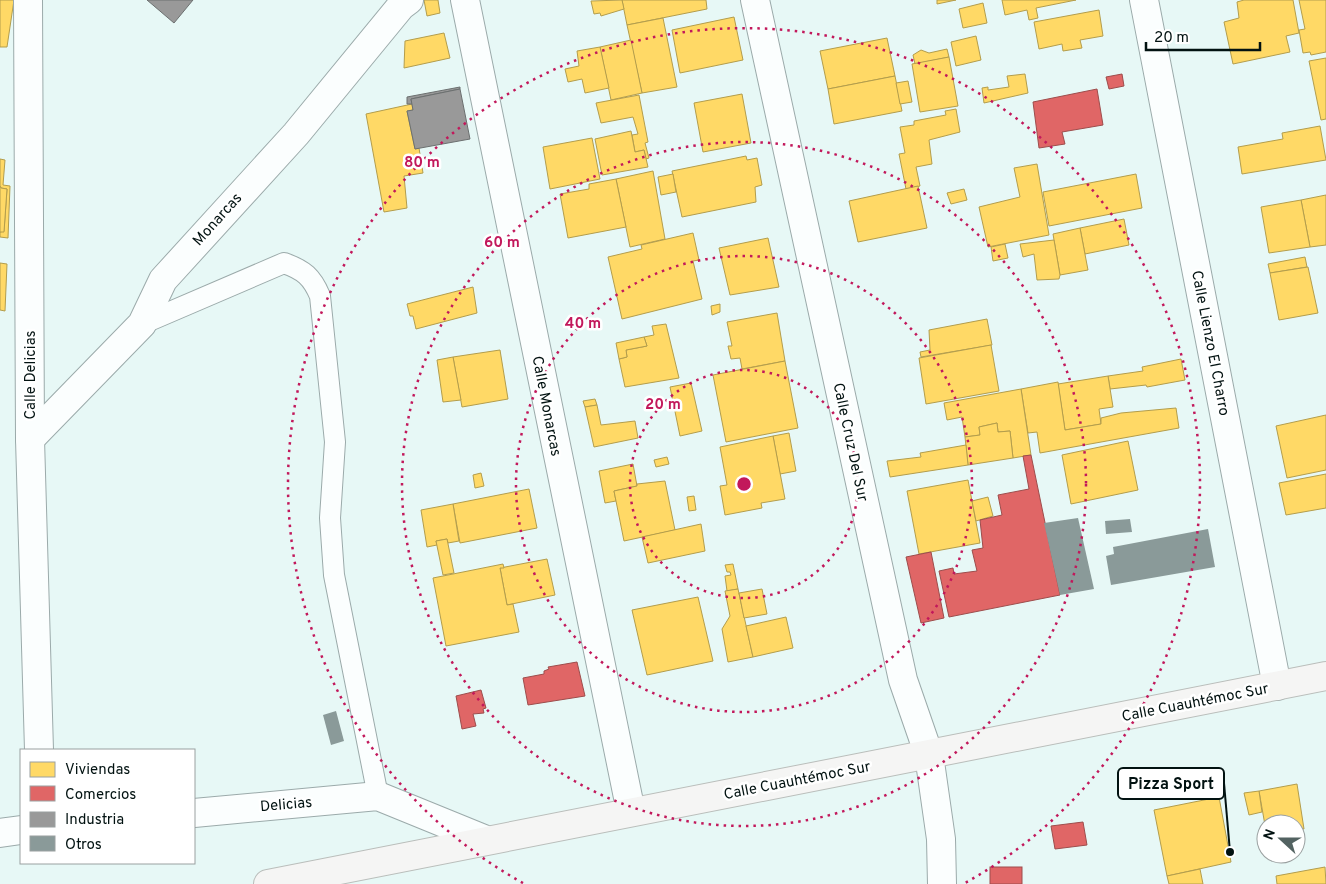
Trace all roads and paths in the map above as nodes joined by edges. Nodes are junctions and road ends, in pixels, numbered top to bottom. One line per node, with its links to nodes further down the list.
1 (28, 0): 7 (street, Calle Delicias)
2 (409, 0): 6 (street, Monarcas)
3 (465, 0): 13 (street, Calle Monarcas)
4 (755, 0): 11 (street, Calle Cruz Del Sur)
5 (1144, 0): 9 (street, Calle Lienzo El Charro)
6 (142, 324): 7 (street, Monarcas); 12 (lane)
7 (30, 439): 10 (street, Calle Delicias)
8 (1326, 676): 9 (main road, Calle Cuauhtémoc Sur)
9 (1277, 686): 11 (main road, Calle Cuauhtémoc Sur)
10 (39, 749)
11 (929, 755): 13 (main road, Calle Cuauhtémoc Sur); 19 (street, Calle Cruz Del Sur)
12 (378, 796): 14 (street, Delicias); 17 (street)
13 (631, 812): 17 (main road, Calle Cuauhtémoc Sur)
14 (195, 813)
15 (20, 830): 16 (street)
16 (0, 833)
17 (486, 840): 18 (main road, Calle Cuauhtémoc Sur)
18 (268, 884)
19 (942, 884)

